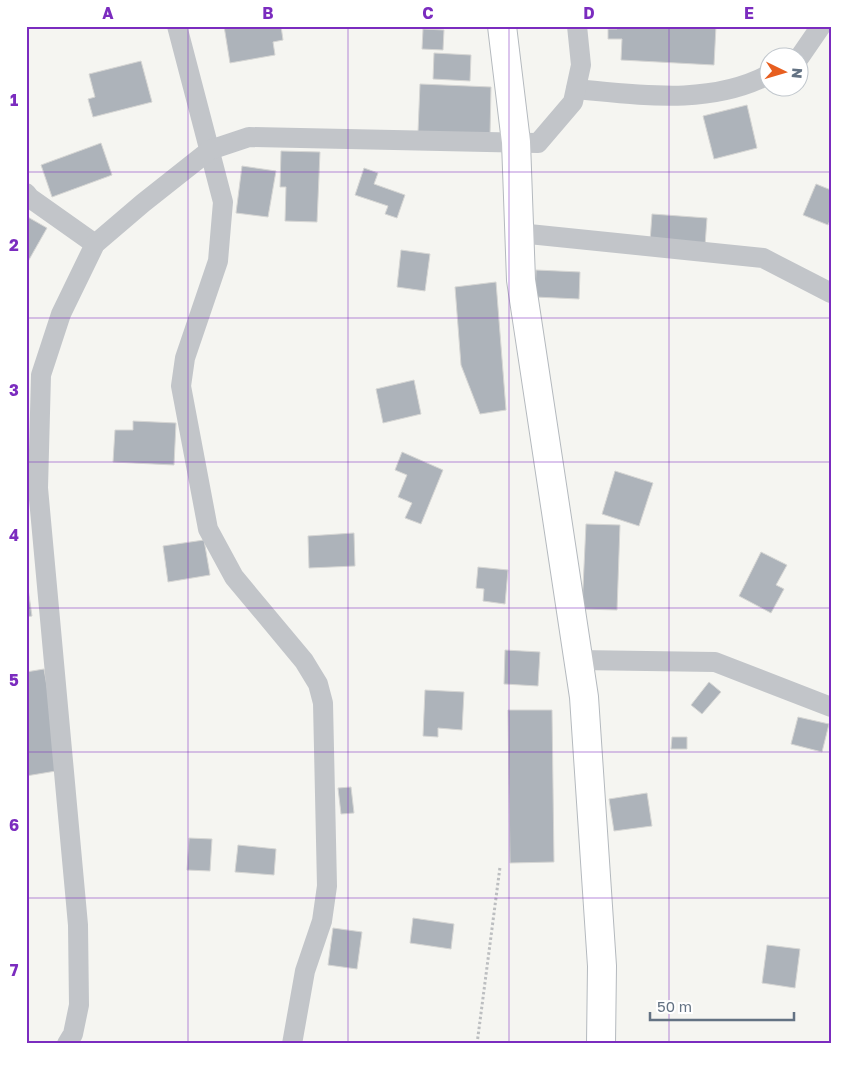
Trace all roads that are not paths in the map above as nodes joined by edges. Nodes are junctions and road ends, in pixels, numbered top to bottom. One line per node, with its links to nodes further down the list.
1 (177, 26): 9 (street)
2 (502, 26): 8 (street)
3 (577, 26): 7 (street)
4 (821, 26): 5 (street)
5 (807, 48)
6 (760, 79): 7 (street)
7 (576, 89): 8 (street)
8 (516, 142): 9 (street); 11 (street)
9 (210, 150): 12 (street); 17 (street)
10 (26, 193): 12 (street)
11 (519, 233): 13 (street); 14 (street)
12 (95, 244): 16 (street)
13 (831, 293)
14 (578, 660): 15 (street); 18 (street)
15 (831, 707)
16 (67, 1044)
17 (292, 1044)
18 (601, 1044)

